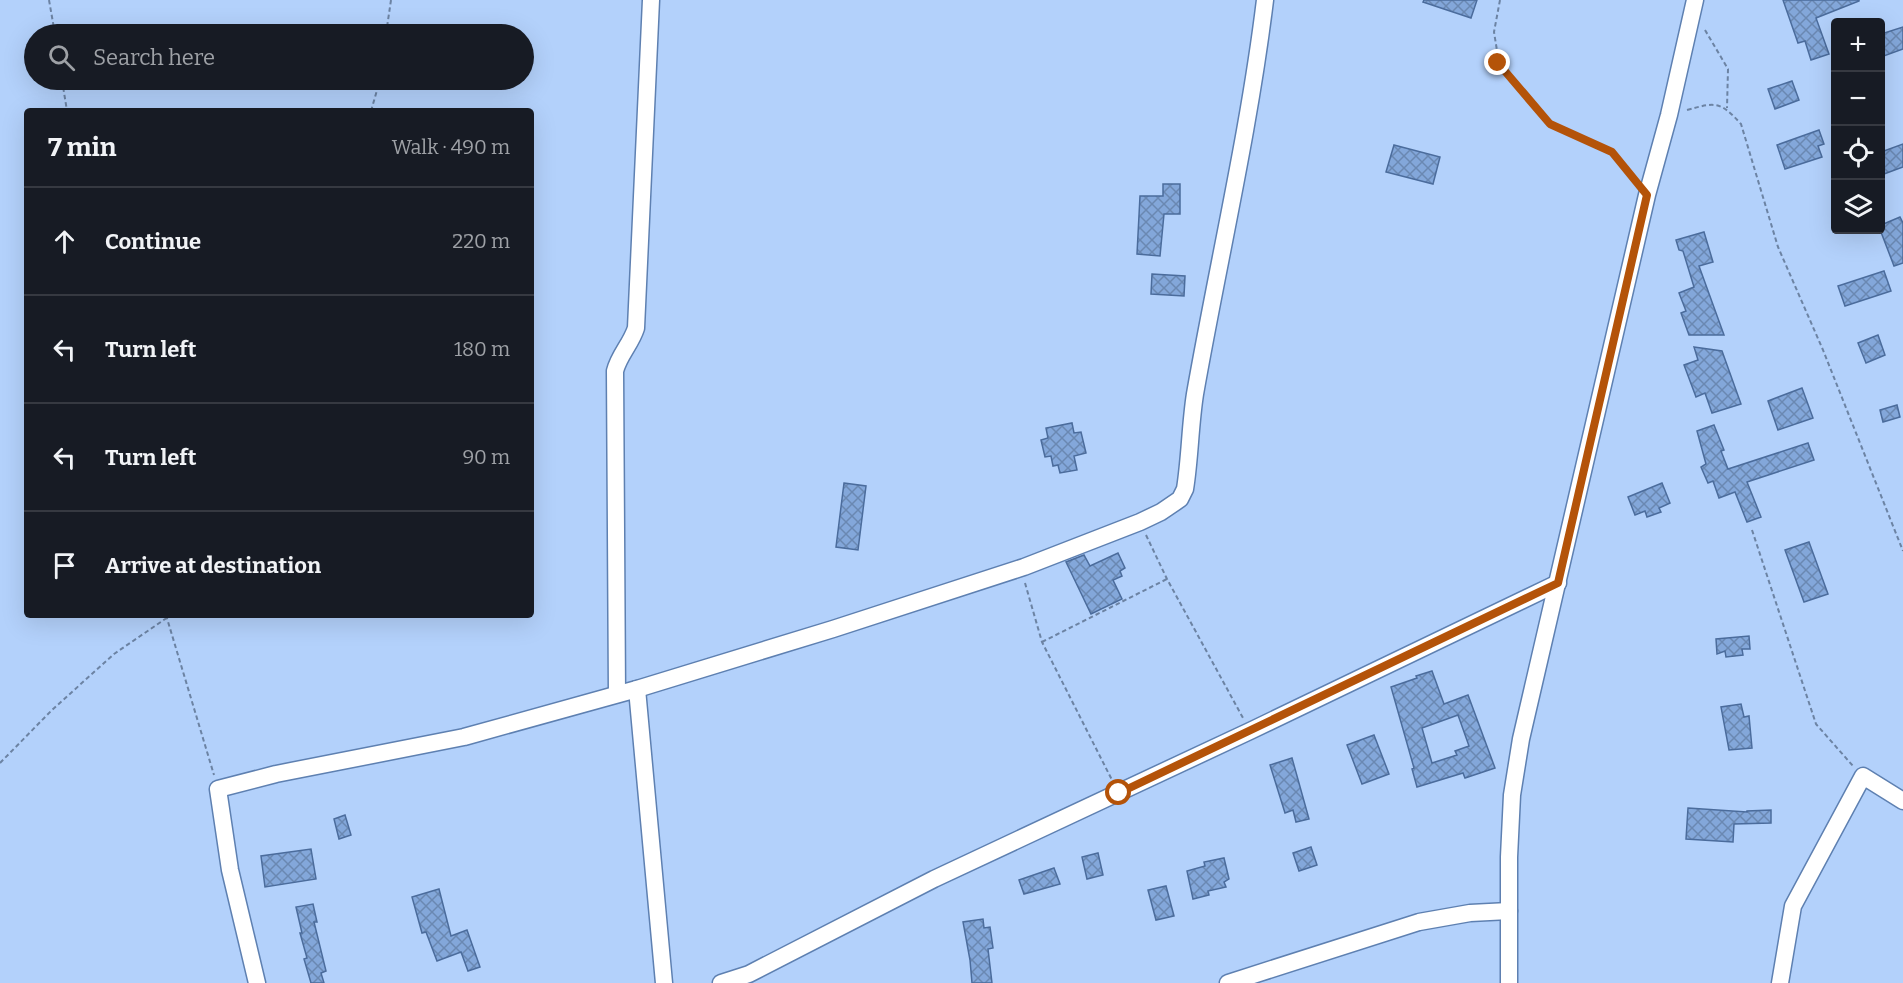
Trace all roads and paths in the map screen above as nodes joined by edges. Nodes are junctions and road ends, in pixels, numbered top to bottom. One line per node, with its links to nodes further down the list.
1 (49, 0): 7 (path)
2 (391, 0): 8 (path)
3 (651, 0): 26 (street)
4 (1265, 0): 16 (street)
5 (1500, 0): 15 (path)
6 (1694, 5): 13 (path); 14 (street)
7 (53, 24)
8 (387, 24)
9 (64, 90): 11 (path)
10 (377, 90): 12 (path)
11 (67, 108)
12 (372, 108)
13 (1727, 108): 14 (path); 18 (path)
14 (1670, 115): 15 (street)
15 (1647, 195): 21 (street)
16 (1140, 522): 19 (street); 20 (path)
17 (1752, 530): 29 (path)
18 (1903, 551)
19 (1024, 567): 24 (path); 25 (street)
20 (1167, 579): 24 (path); 27 (path)
21 (1558, 583): 27 (street); 33 (street)
22 (166, 618): 28 (path)
23 (167, 618): 30 (path)
24 (1042, 642): 31 (path)
25 (637, 689): 26 (street); 35 (street)
26 (617, 694): 30 (street)
27 (1250, 731): 31 (street)
28 (0, 763)
29 (1863, 776): 32 (street); 39 (street)
30 (218, 789): 34 (street)
31 (1119, 793): 36 (street)
32 (1903, 801)
33 (1509, 911): 37 (street); 38 (street)
34 (257, 983)
35 (664, 983)
36 (721, 983)
37 (1228, 983)
38 (1509, 983)
39 (1780, 983)

